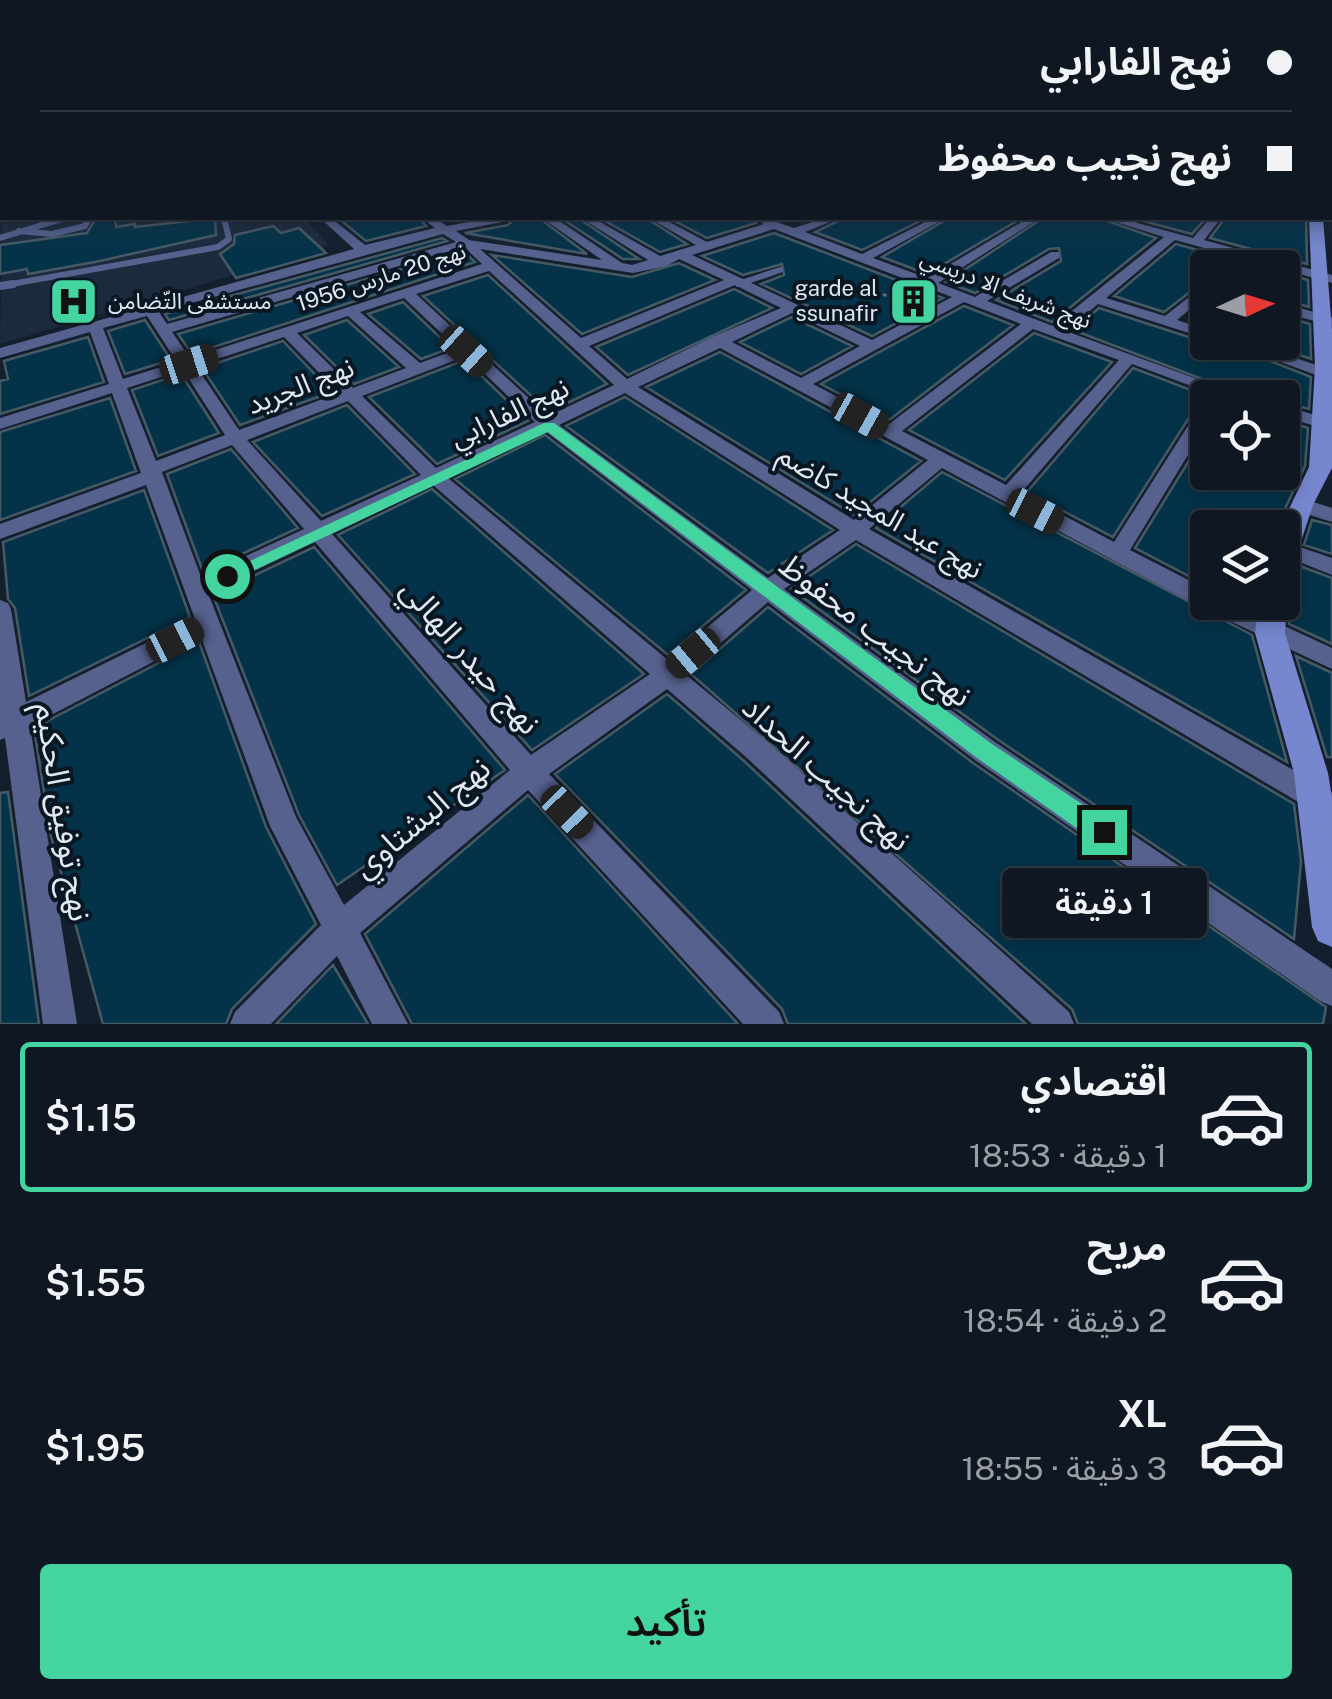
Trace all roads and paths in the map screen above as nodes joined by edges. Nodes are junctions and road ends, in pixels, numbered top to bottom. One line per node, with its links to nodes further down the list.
1 (57, 220): 18 (lane)
2 (88, 220): 18 (lane)
3 (224, 220): 40 (lane)
4 (326, 220): 28 (street)
5 (428, 220): 20 (street, نهج عبد المجيد كاضم)
6 (499, 220): 20 (street)
7 (551, 220): 35 (street)
8 (589, 220): 33 (street)
9 (658, 220): 27 (street)
10 (762, 220): 17 (street, نهج شريف الا دريسي)
11 (829, 220): 19 (street)
12 (938, 220): 32 (street)
13 (1032, 220): 39 (street)
14 (1127, 220): 21 (street); 22 (street)
15 (1215, 220): 24 (street)
16 (1317, 220): 26 (street)
17 (774, 225): 19 (street, نهج شريف الا دريسي); 27 (street)
18 (19, 231): 23 (lane)
19 (794, 232): 32 (street, نهج شريف الا دريسي)
20 (444, 233): 25 (street, نهج عبد المجيد كاضم); 28 (street)
21 (1106, 234)
22 (1174, 235): 24 (street); 43 (street)
23 (0, 238)
24 (1201, 242): 29 (street); 37 (street)
25 (466, 243): 34 (street, نهج عبد المجيد كاضم); 35 (street); 51 (street)
26 (1324, 244): 37 (street)
27 (708, 248): 31 (street)
28 (363, 250): 51 (street)
29 (1196, 250)
30 (1055, 254): 44 (street)
31 (684, 256): 33 (street); 38 (street)
32 (861, 259): 39 (street, نهج شريف الا دريسي)
33 (662, 263): 35 (street)
34 (490, 266): 42 (street, نهج 20 مارس 1956); 60 (street, نهج عبد المجيد كاضم)
35 (622, 268)
36 (780, 270): 38 (lane)
37 (1325, 277): 50 (street)
38 (734, 283): 46 (street); 60 (street)
39 (928, 283): 44 (street, نهج شريف الا دريسي)
40 (0, 286)
41 (868, 288): 49 (path)
42 (406, 292): 47 (street, نهج 20 مارس 1956); 61 (street, نهج نجيب محفوظ)
43 (1096, 299): 52 (street); 57 (street)
44 (969, 300): 49 (street); 53 (street, نهج شريف الا دريسي)
45 (1190, 302): 52 (street)
46 (790, 308): 58 (street, نهج الفارابي); 59 (street)
47 (349, 310): 56 (street, نهج 20 مارس 1956); 67 (street)
48 (1300, 312): 50 (street)
49 (928, 314): 59 (street)
50 (1326, 320): 66 (street)
51 (156, 321): 54 (street); 65 (street, نهج حيدر الهالي)
52 (1167, 322): 55 (street)
53 (1031, 323): 57 (street, نهج شريف الا دريسي); 77 (street)
54 (95, 326): 62 (street); 69 (street)
55 (1190, 329)
56 (286, 331): 65 (street, نهج 20 مارس 1956); 72 (street, نهج نجيب الحداد)
57 (1055, 332): 63 (street, نهج شريف الا دريسي)
58 (716, 340): 68 (street); 70 (street, نهج الفارابي)
59 (868, 344): 68 (street)
60 (577, 345): 70 (street, نهج عبد المجيد كاضم)
61 (466, 351): 67 (street, نهج الجريد); 76 (street, نهج نجيب محفوظ)
62 (0, 354)
63 (1128, 359): 71 (street, نهج شريف الا دريسي); 84 (street)
64 (1295, 360): 66 (street)
65 (189, 364): 69 (street, نهج 20 مارس 1956); 79 (street, نهج حيدر الهالي)
66 (1327, 369): 74 (street)
67 (417, 370): 72 (street, نهج الجريد)
68 (801, 384): 77 (street)
69 (120, 386): 75 (street, نهج 20 مارس 1956); 82 (street)
70 (626, 387): 76 (street, نهج الفارابي); 88 (street, نهج عبد المجيد كاضم)
71 (1190, 387)
72 (349, 396): 79 (street, نهج الجريد); 83 (street, نهج نجيب الحداد)
73 (1300, 412): 74 (street)
74 (1327, 415): 81 (street)
75 (0, 424)
76 (549, 426): 83 (street, نهج الفارابي); 94 (street, نهج نجيب محفوظ)
77 (889, 432): 80 (street)
78 (1190, 435): 91 (street)
79 (236, 438): 82 (street, نهج الجريد); 90 (street, نهج حيدر الهالي)
80 (939, 461): 84 (street); 88 (street, نهج البشتاوي)
81 (1326, 468): 85 (street)
82 (154, 472): 89 (street, نهج الجريد); 95 (street)
83 (435, 476): 90 (street, نهج الفارابي); 102 (street, نهج نجيب الحداد)
84 (1007, 497): 91 (street)
85 (1300, 505): 86 (street); 87 (street)
86 (1298, 510)
87 (1332, 516)
88 (855, 530): 94 (street, نهج البشتاوي); 105 (street, نهج عبد المجيد كاضم)
89 (0, 532)
90 (320, 533): 95 (street, نهج الفارابي); 104 (street, نهج حيدر الهالي)
91 (1117, 554): 96 (street)
92 (1300, 558): 93 (street)
93 (1332, 567)
94 (768, 589): 102 (street, نهج البشتاوي); 108 (street, نهج نجيب محفوظ)
95 (196, 590): 100 (street)
96 (1190, 592)
97 (0, 610): 103 (street, نهج توفيق الحكيم)
98 (1273, 620): 105 (street)
99 (1275, 620): 101 (street)
100 (207, 624): 103 (street); 107 (street)
101 (1332, 658)
102 (668, 674): 104 (street, نهج البشتاوي); 113 (street, نهج نجيب الحداد)
103 (7, 724): 109 (street, نهج توفيق الحكيم)
104 (529, 772): 107 (street, نهج البشتاوي); 112 (street, نهج حيدر الهالي)
105 (1324, 804): 106 (street)
106 (1332, 926)
107 (339, 930): 110 (street, نهج البشتاوي); 111 (street)
108 (1332, 988)
109 (60, 1024)
110 (247, 1024)
111 (391, 1024)
112 (767, 1024)
113 (1057, 1024)

